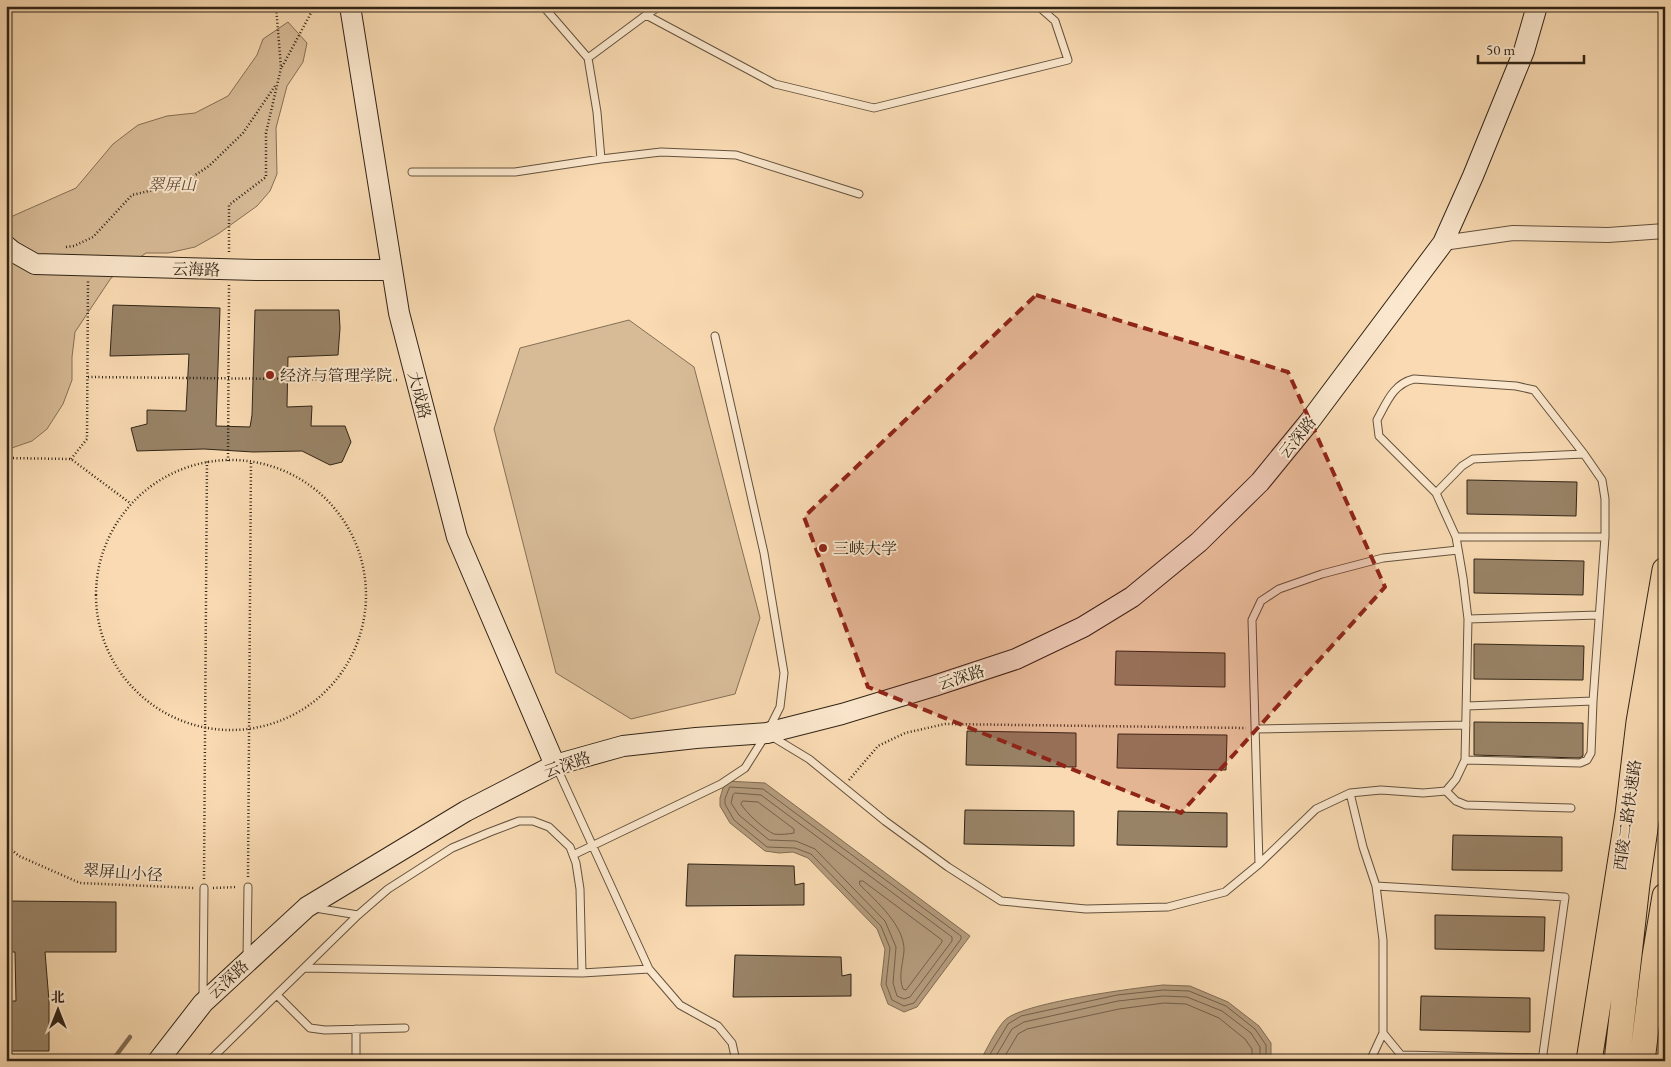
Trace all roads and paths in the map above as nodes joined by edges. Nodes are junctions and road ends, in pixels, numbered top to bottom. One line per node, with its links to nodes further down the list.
1 (276, 6): 11 (path)
2 (350, 6): 22 (street, 大成路)
3 (660, 6): 9 (lane)
4 (1038, 6): 8 (lane)
5 (1537, 6): 17 (street, 云深路)
6 (337, 7): 11 (path)
7 (548, 8): 10 (lane)
8 (1047, 10): 9 (lane)
9 (646, 15): 10 (lane)
10 (588, 58): 13 (lane)
11 (281, 68): 12 (path)
12 (278, 83): 19 (path); 21 (path)
13 (600, 159): 14 (lane); 15 (lane)
14 (412, 172)
15 (860, 194)
16 (1665, 231): 17 (street)
17 (1442, 243): 48 (street, 云深路)
18 (6, 246): 20 (street, 云海路)
19 (74, 246)
20 (88, 266): 21 (street, 云海路); 24 (path)
21 (229, 269): 22 (street, 云海路); 25 (path)
22 (392, 270): 26 (street, 大成路)
23 (715, 336): 48 (lane)
24 (88, 378): 25 (path); 29 (path)
25 (228, 379): 26 (path); 31 (path)
26 (417, 380): 50 (street, 大成路)
27 (1584, 454): 33 (lane); 33 (lane); 36 (lane)
28 (6, 458): 29 (path)
29 (71, 459): 34 (path)
30 (207, 461): 31 (path); 34 (path); 45 (path)
31 (228, 461): 32 (path)
32 (251, 461): 46 (path); 46 (path)
33 (1436, 493): 35 (lane)
34 (130, 503): 45 (path)
35 (1456, 537): 36 (lane); 37 (lane)
36 (1605, 537): 39 (lane)
37 (1458, 550): 40 (lane); 47 (lane)
38 (1665, 570): 80 (highway, 西陵二路快速路)
39 (1599, 615): 40 (lane); 42 (lane)
40 (1468, 619): 43 (lane)
41 (1665, 691): 81 (highway, 西陵二路快速路)
42 (1593, 701): 43 (lane); 49 (lane)
43 (1467, 706): 44 (lane)
44 (1466, 725): 47 (lane); 49 (lane)
45 (205, 726): 46 (path); 61 (path)
46 (249, 728): 60 (path)
47 (1255, 729): 51 (path); 58 (lane)
48 (767, 733): 50 (street, 云深路); 51 (lane); 56 (lane)
49 (1465, 760): 52 (lane)
50 (555, 765): 56 (lane); 63 (street, 云深路)
51 (843, 787): 58 (lane)
52 (1446, 791): 53 (lane); 54 (lane)
53 (1350, 793): 58 (lane); 59 (lane)
54 (1571, 808)
55 (6, 845): 61 (path, 翠屏山小径)
56 (592, 845): 57 (lane); 67 (lane)
57 (573, 855): 64 (lane); 68 (lane)
58 (1259, 864)
59 (1376, 886): 73 (lane); 74 (lane)
60 (248, 887): 61 (path, 翠屏山小径); 65 (lane)
61 (204, 888): 70 (lane)
62 (1665, 896): 82 (highway)
63 (307, 907): 64 (lane); 65 (street, 云深路)
64 (358, 915): 66 (lane)
65 (247, 962): 70 (street, 云深路)
66 (305, 968): 68 (lane); 69 (lane)
67 (648, 969): 68 (lane); 78 (lane)
68 (582, 973)
69 (277, 995): 72 (lane); 76 (lane)
70 (203, 1003): 75 (street, 云深路)
71 (405, 1028): 72 (lane)
72 (356, 1029): 77 (lane)
73 (1383, 1033): 74 (lane); 79 (lane)
74 (1542, 1059)
75 (158, 1061)
76 (209, 1061)
77 (356, 1061)
78 (736, 1061)
79 (1370, 1061)
80 (1589, 1061)
81 (1618, 1061)
82 (1642, 1061)

